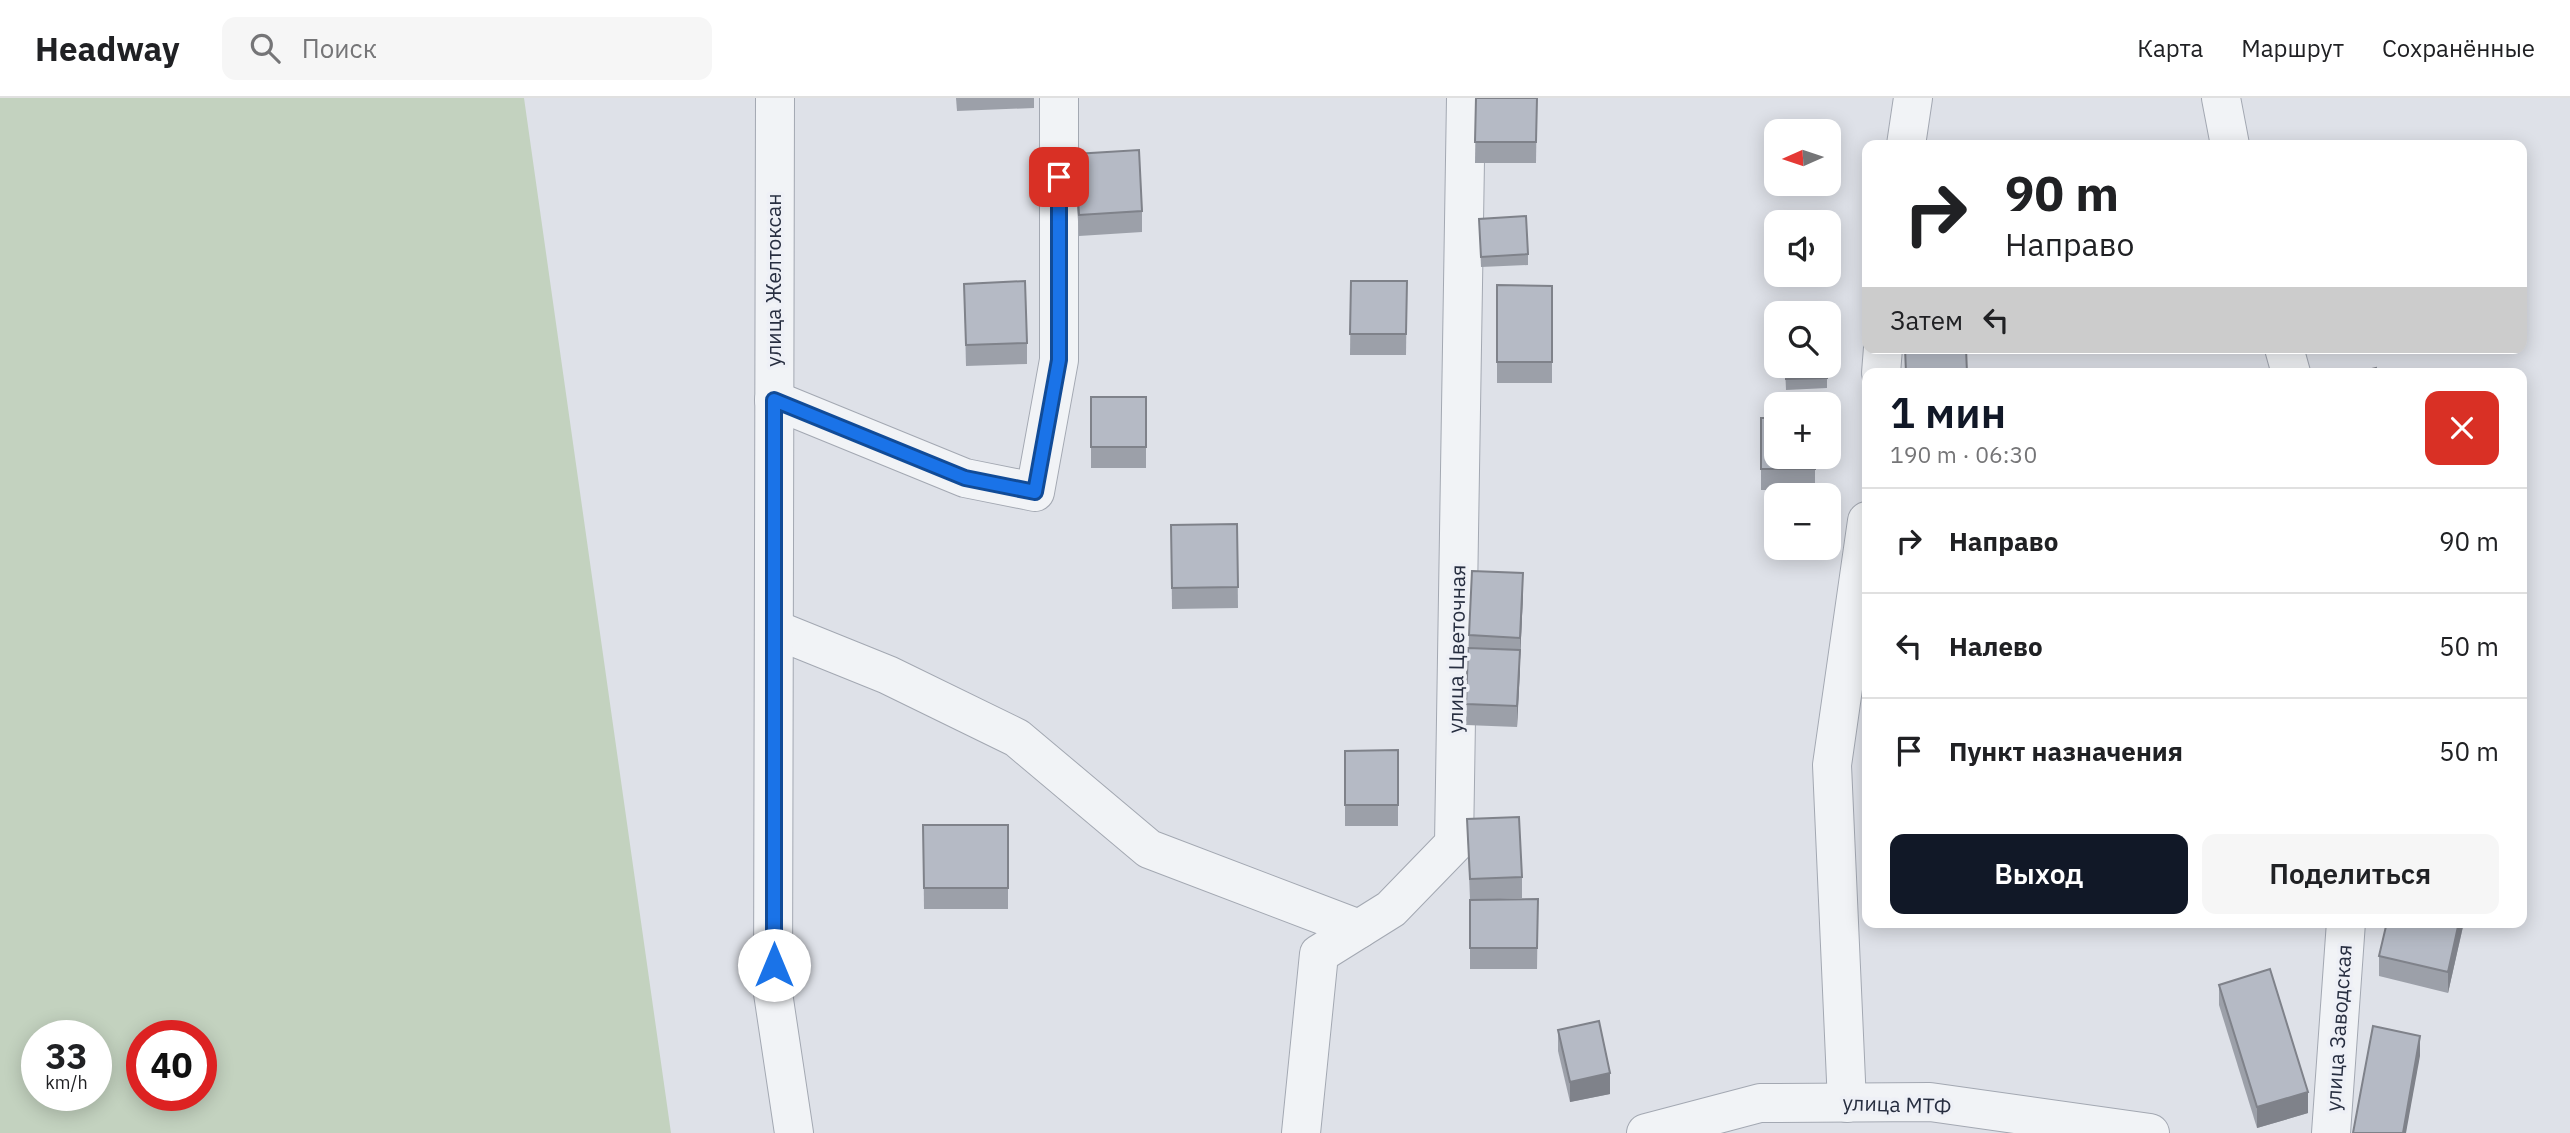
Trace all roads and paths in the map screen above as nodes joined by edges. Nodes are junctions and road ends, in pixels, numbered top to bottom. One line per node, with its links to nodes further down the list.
1 (775, 98): 8 (street, улица Желтоксан)
2 (1059, 98): 8 (street)
3 (1466, 98): 12 (street, улица Цветочная)
4 (1913, 98): 6 (street)
5 (2221, 98): 7 (street)
6 (1907, 140)
7 (2229, 140)
8 (774, 400): 10 (street, улица Желтоксан)
9 (1862, 556): 13 (street)
10 (774, 629): 12 (street); 14 (street, улица Желтоксан)
11 (2346, 928): 18 (street, улица Заводская)
12 (1359, 929): 15 (street, улица Цветочная)
13 (1847, 1103): 16 (street, улица МТФ); 17 (street, улица МТФ)
14 (794, 1133)
15 (1301, 1133)
16 (1646, 1133)
17 (2150, 1133)
18 (2331, 1133)

